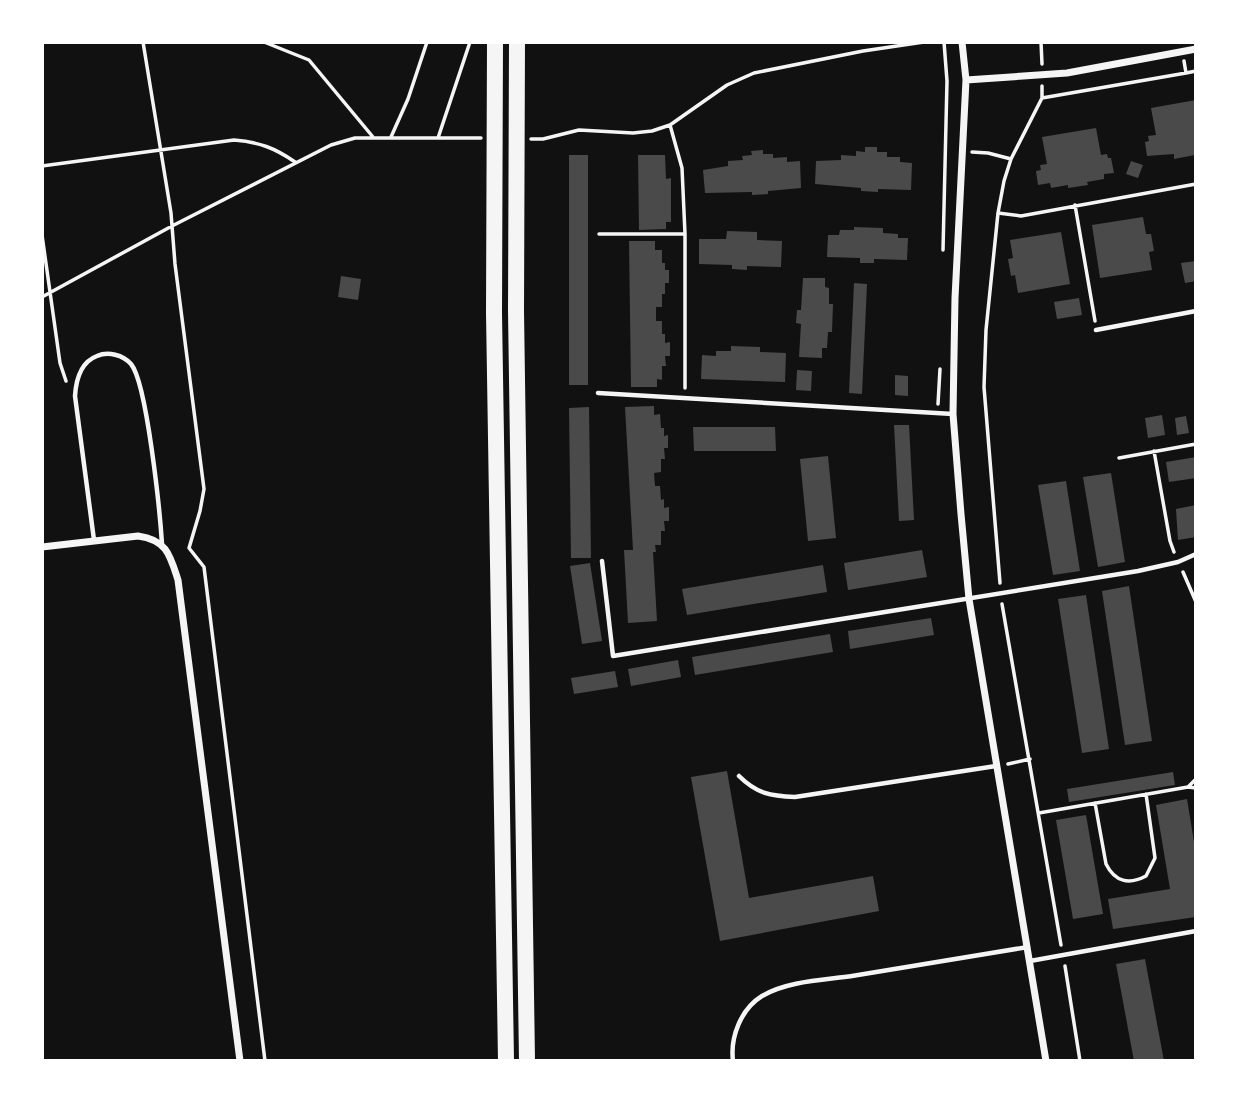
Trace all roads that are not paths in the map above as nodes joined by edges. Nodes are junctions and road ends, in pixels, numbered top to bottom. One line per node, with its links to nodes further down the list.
1 (495, 42): 22 (highway)
2 (517, 42): 23 (highway)
3 (962, 42): 5 (street)
4 (1196, 49): 5 (street)
5 (966, 80): 9 (street)
6 (1196, 312): 7 (lane)
7 (1097, 330)
8 (598, 393): 9 (lane)
9 (953, 414): 15 (street)
10 (94, 540): 11 (street); 11 (lane); 12 (street)
11 (162, 544): 21 (street)
12 (42, 547)
13 (1196, 554): 15 (lane)
14 (602, 561): 15 (lane)
15 (969, 599): 16 (street)
16 (996, 766): 17 (lane); 19 (street)
17 (739, 776)
18 (1196, 931): 20 (lane)
19 (1028, 947): 20 (street); 24 (lane)
20 (1030, 961): 25 (street)
21 (240, 1061)
22 (506, 1061)
23 (527, 1061)
24 (733, 1061)
25 (1046, 1061)

